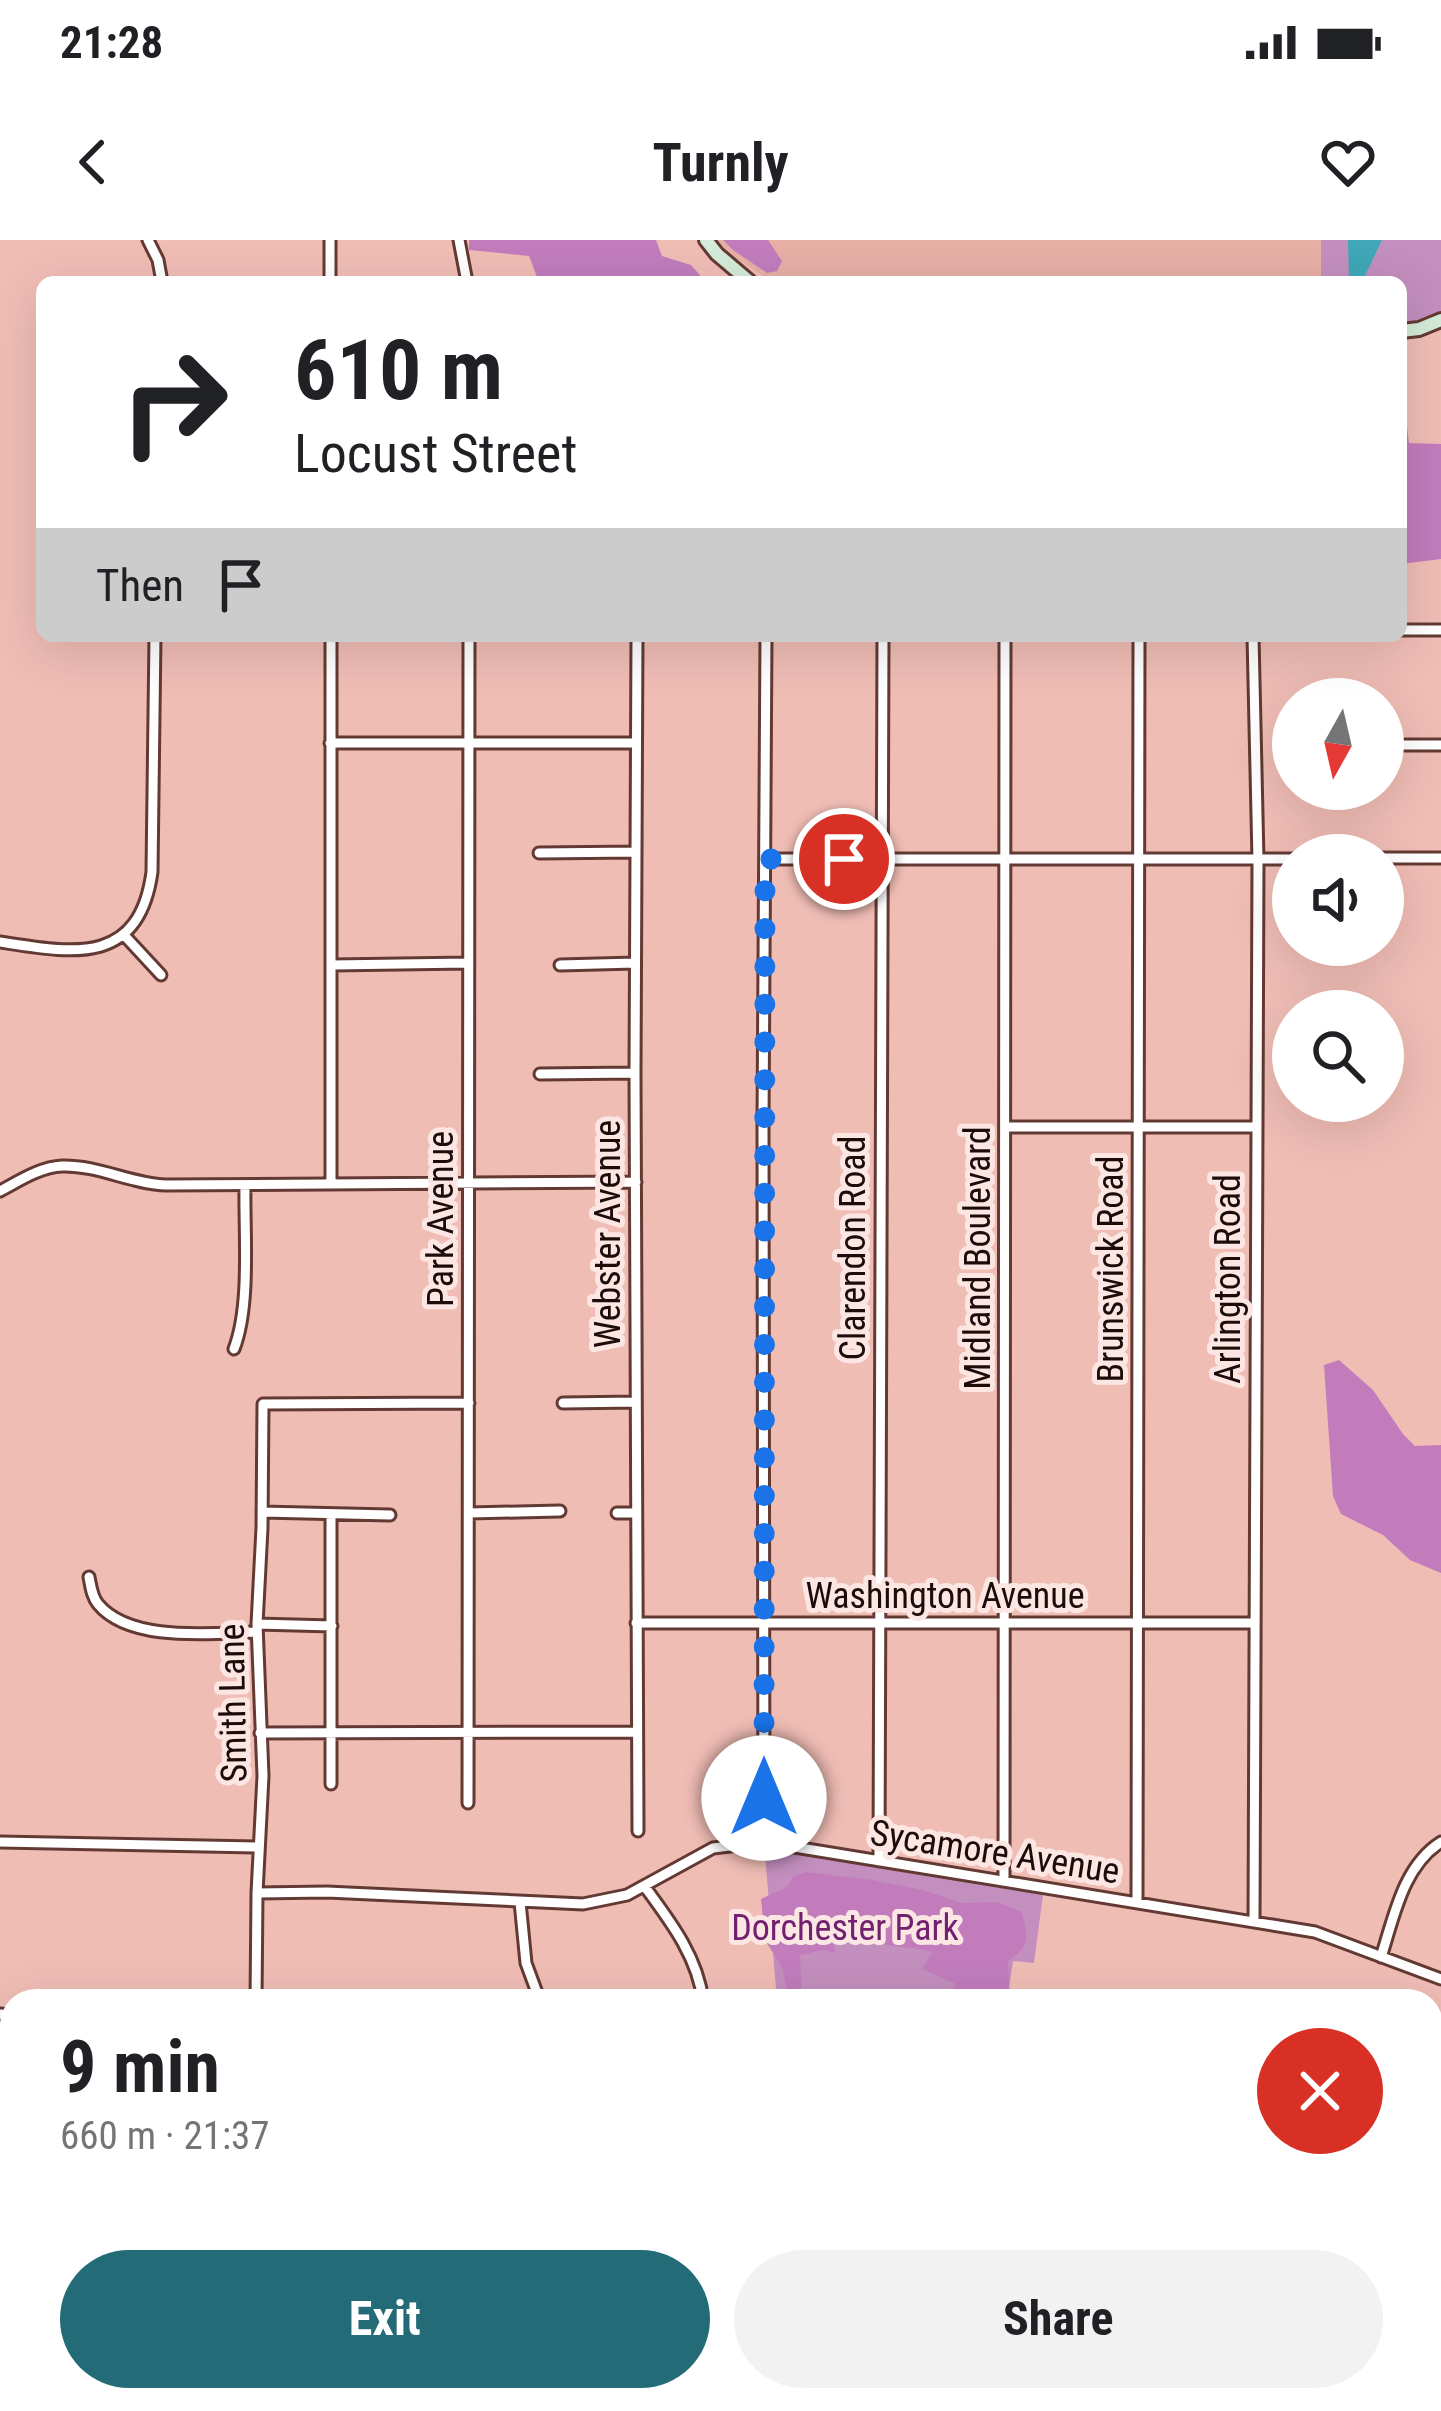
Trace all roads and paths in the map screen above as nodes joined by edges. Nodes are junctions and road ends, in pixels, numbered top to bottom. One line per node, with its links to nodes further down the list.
1 (330, 240): 6 (street)
2 (459, 240): 7 (street)
3 (706, 240): 8 (street)
4 (150, 241): 5 (street)
5 (161, 276)
6 (331, 276)
7 (466, 276)
8 (743, 276)
9 (1441, 320): 10 (street)
10 (1407, 330)
11 (1407, 630): 12 (street)
12 (1441, 630)
13 (155, 642): 37 (street)
14 (331, 642): 22 (street)
15 (469, 642): 23 (street, Park Avenue)
16 (637, 642): 24 (street, Webster Avenue)
17 (766, 642): 33 (street)
18 (883, 642): 34 (street, Clarendon Road)
19 (1005, 642): 29 (street, Midland Boulevard)
20 (1139, 642): 30 (street, Brunswick Road)
21 (1252, 642): 35 (street, Arlington Road)
22 (330, 742): 23 (street); 41 (street)
23 (470, 742): 24 (street); 39 (street, Park Avenue)
24 (636, 743): 27 (street, Webster Avenue)
25 (1441, 745): 26 (street)
26 (1404, 746)
27 (636, 852): 28 (street); 40 (street, Webster Avenue)
28 (539, 853)
29 (1005, 858): 30 (street); 34 (street); 47 (street, Midland Boulevard)
30 (1139, 858): 35 (street); 46 (street, Brunswick Road)
31 (1404, 858): 32 (street)
32 (1441, 858)
33 (765, 859): 34 (street); 67 (street)
34 (883, 859): 68 (street, Clarendon Road)
35 (1258, 860): 36 (street); 48 (street, Arlington Road)
36 (1272, 860)
37 (124, 935): 38 (street); 43 (street)
38 (0, 942)
39 (468, 963): 41 (street); 51 (street, Park Avenue)
40 (635, 963): 42 (street); 44 (street, Webster Avenue)
41 (332, 965): 50 (street)
42 (560, 965)
43 (161, 975)
44 (635, 1073): 45 (street); 49 (street, Webster Avenue)
45 (540, 1074)
46 (1138, 1126): 47 (street); 48 (street); 71 (street, Brunswick Road)
47 (1006, 1127): 70 (street, Midland Boulevard)
48 (1256, 1127): 69 (street, Arlington Road)
49 (636, 1182): 51 (street); 55 (street, Webster Avenue)
50 (331, 1184): 51 (street); 52 (street)
51 (467, 1184): 56 (street, Park Avenue)
52 (245, 1185): 53 (street); 54 (street)
53 (0, 1191)
54 (234, 1349)
55 (636, 1402): 57 (street); 62 (street, Webster Avenue)
56 (469, 1403): 59 (street, Smith Lane); 60 (street, Park Avenue)
57 (563, 1403)
58 (560, 1511): 60 (street)
59 (262, 1512): 63 (street); 73 (street, Smith Lane)
60 (469, 1513): 77 (street, Park Avenue)
61 (616, 1513): 62 (street)
62 (635, 1513): 66 (street, Webster Avenue)
63 (332, 1514): 64 (street); 72 (street)
64 (390, 1515)
65 (89, 1577): 73 (street)
66 (636, 1623): 67 (street, Washington Avenue); 75 (street, Webster Avenue)
67 (763, 1623): 68 (street, Washington Avenue); 82 (street)
68 (879, 1623): 70 (street, Washington Avenue); 85 (street, Clarendon Road)
69 (1254, 1623): 71 (street, Washington Avenue); 91 (street, Arlington Road)
70 (1005, 1624): 71 (street, Washington Avenue); 86 (street, Midland Boulevard)
71 (1136, 1624): 90 (street, Brunswick Road)
72 (332, 1626): 73 (street); 76 (street)
73 (257, 1628): 74 (street, Smith Lane)
74 (260, 1732): 76 (street); 84 (street, Smith Lane)
75 (636, 1732): 77 (street); 80 (street, Webster Avenue)
76 (331, 1733): 77 (street); 78 (street)
77 (470, 1734): 79 (street, Park Avenue)
78 (331, 1784)
79 (468, 1803)
80 (638, 1831)
81 (0, 1842): 84 (street)
82 (764, 1842): 85 (street, Sycamore Avenue); 87 (street, Sycamore Avenue)
83 (1441, 1842): 92 (street)
84 (259, 1846): 88 (street, Smith Lane)
85 (878, 1861): 86 (street, Sycamore Avenue)
86 (1004, 1881): 90 (street, Sycamore Avenue)
87 (645, 1887): 89 (street, Sycamore Avenue); 96 (street)
88 (256, 1893): 89 (street, Sycamore Avenue); 94 (street, Smith Lane)
89 (520, 1902): 95 (street)
90 (1137, 1903): 91 (street, Sycamore Avenue)
91 (1254, 1922): 92 (street, Sycamore Avenue)
92 (1381, 1957): 93 (street, Sycamore Avenue)
93 (1441, 1979)
94 (256, 1989)
95 (536, 1989)
96 (702, 1989)

